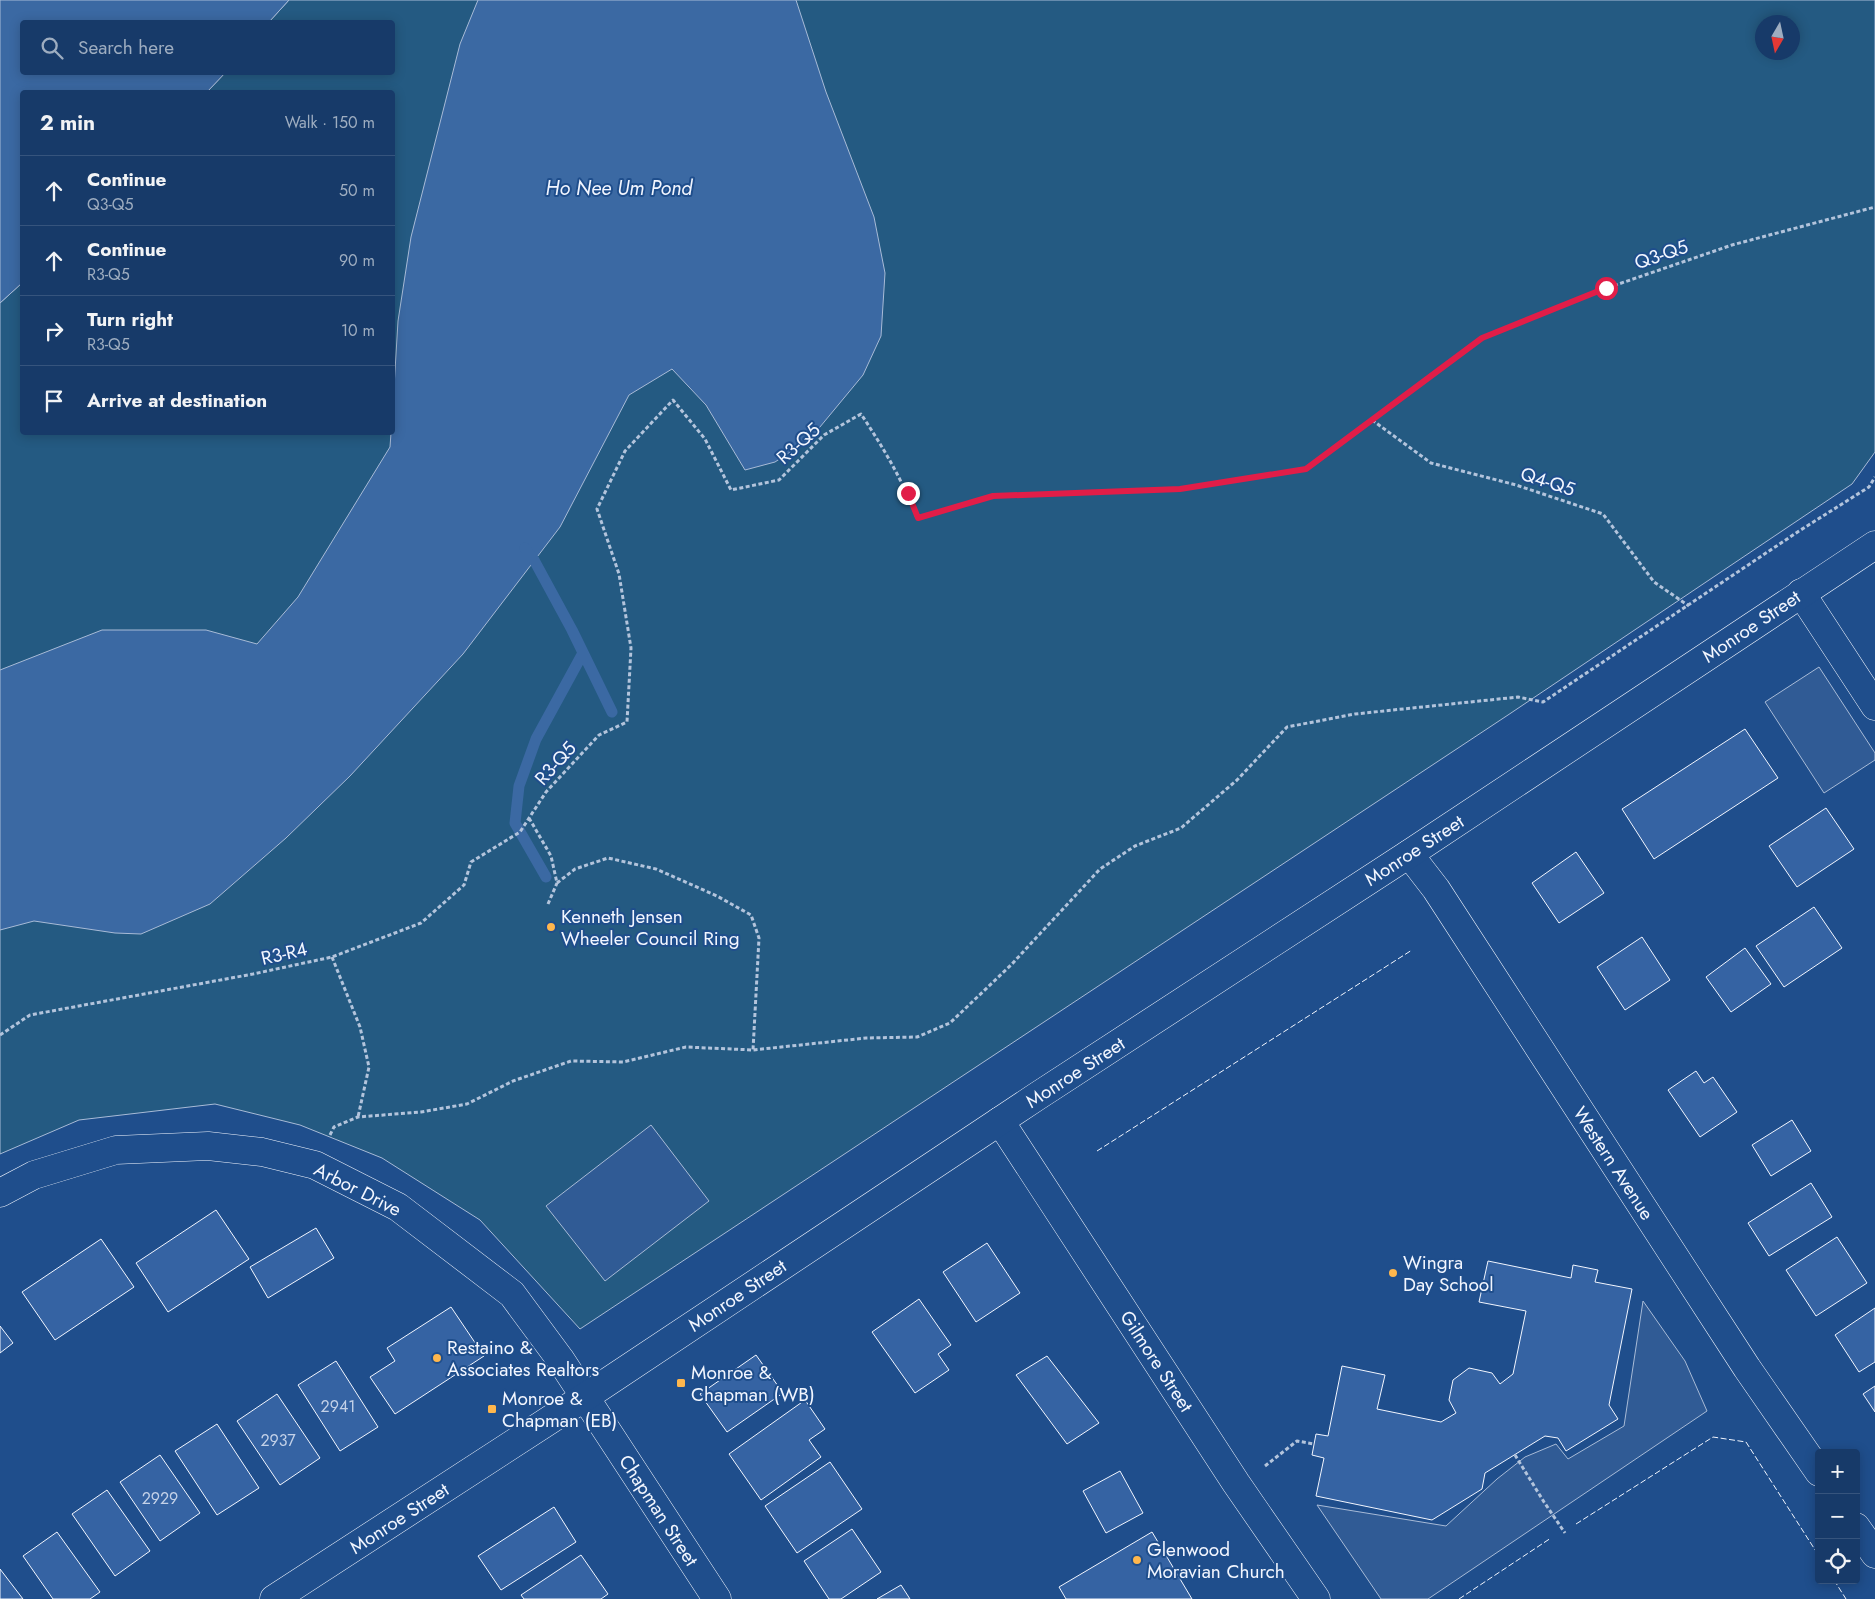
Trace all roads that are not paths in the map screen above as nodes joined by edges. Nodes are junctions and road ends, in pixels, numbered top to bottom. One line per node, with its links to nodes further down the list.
1 (1875, 545): 2 (street, Monroe Street)
2 (1801, 593): 3 (street); 4 (street, Monroe Street)
3 (1875, 706)
4 (1409, 854): 5 (street, Monroe Street); 8 (street, Western Avenue)
5 (1000, 1121): 7 (street, Monroe Street); 13 (street, Gilmore Street)
6 (0, 1192): 7 (street, Arbor Drive)
7 (585, 1397): 11 (street, Monroe Street); 12 (street, Chapman Street)
8 (1815, 1466)
9 (1860, 1533): 10 (street)
10 (1875, 1554)
11 (274, 1599)
12 (717, 1599)
13 (1316, 1599)

